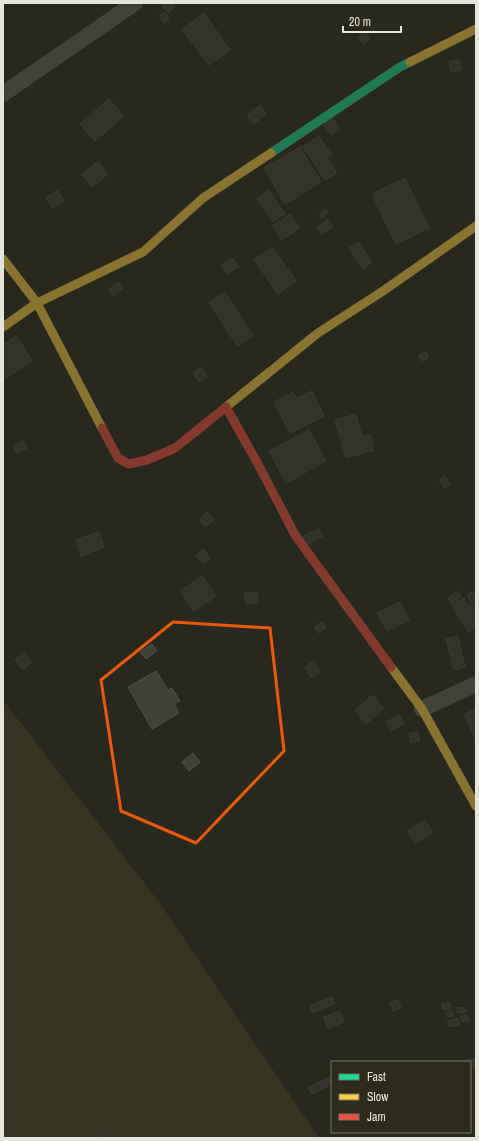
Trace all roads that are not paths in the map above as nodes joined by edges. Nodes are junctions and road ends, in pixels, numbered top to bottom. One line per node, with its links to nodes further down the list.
1 (135, 3): 3 (street)
2 (476, 29): 6 (street)
3 (3, 94)
4 (476, 226): 8 (street)
5 (3, 259): 6 (street)
6 (37, 303): 7 (street); 8 (street)
7 (3, 327)
8 (226, 407): 10 (street)
9 (476, 684): 10 (street)
10 (422, 709): 11 (street)
11 (476, 806)

